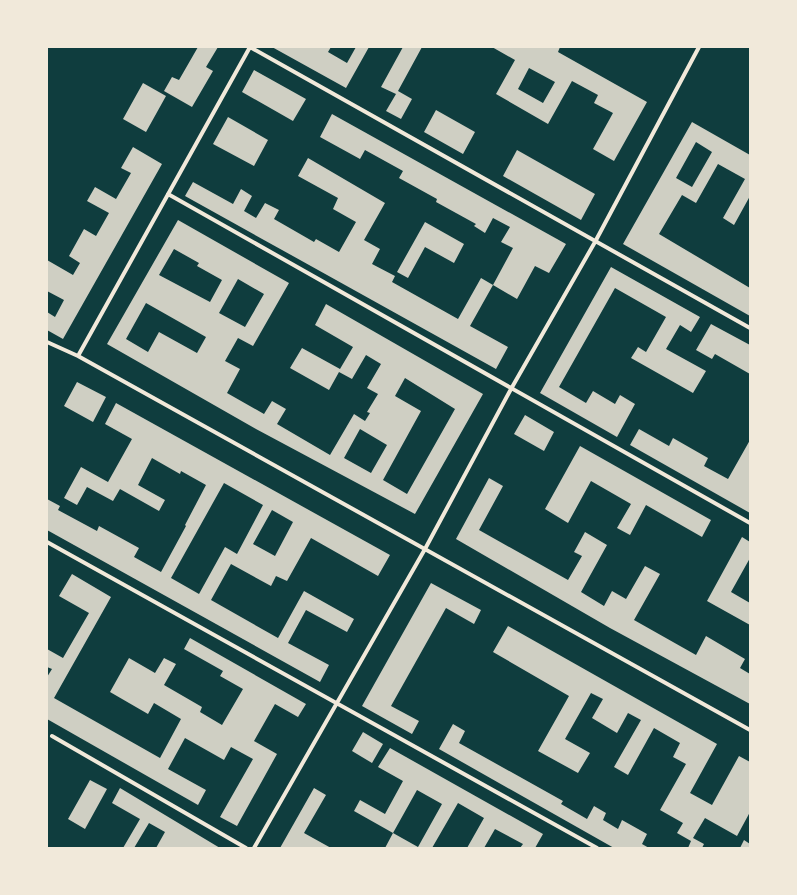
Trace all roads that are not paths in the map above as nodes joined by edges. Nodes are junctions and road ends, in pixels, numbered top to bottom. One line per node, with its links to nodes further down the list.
1 (250, 47): 3 (street); 4 (street)
2 (699, 47): 4 (street)
3 (168, 194): 7 (street); 8 (street)
4 (595, 242): 5 (street); 8 (street)
5 (750, 328)
6 (47, 342): 7 (street)
7 (78, 356): 11 (street)
8 (511, 388): 9 (street); 11 (street)
9 (750, 523)
10 (47, 542): 12 (street)
11 (425, 549): 12 (street); 13 (street)
12 (337, 704): 16 (street); 17 (street)
13 (750, 730)
14 (52, 736): 15 (street)
15 (246, 848)
16 (254, 848)
17 (597, 848)

